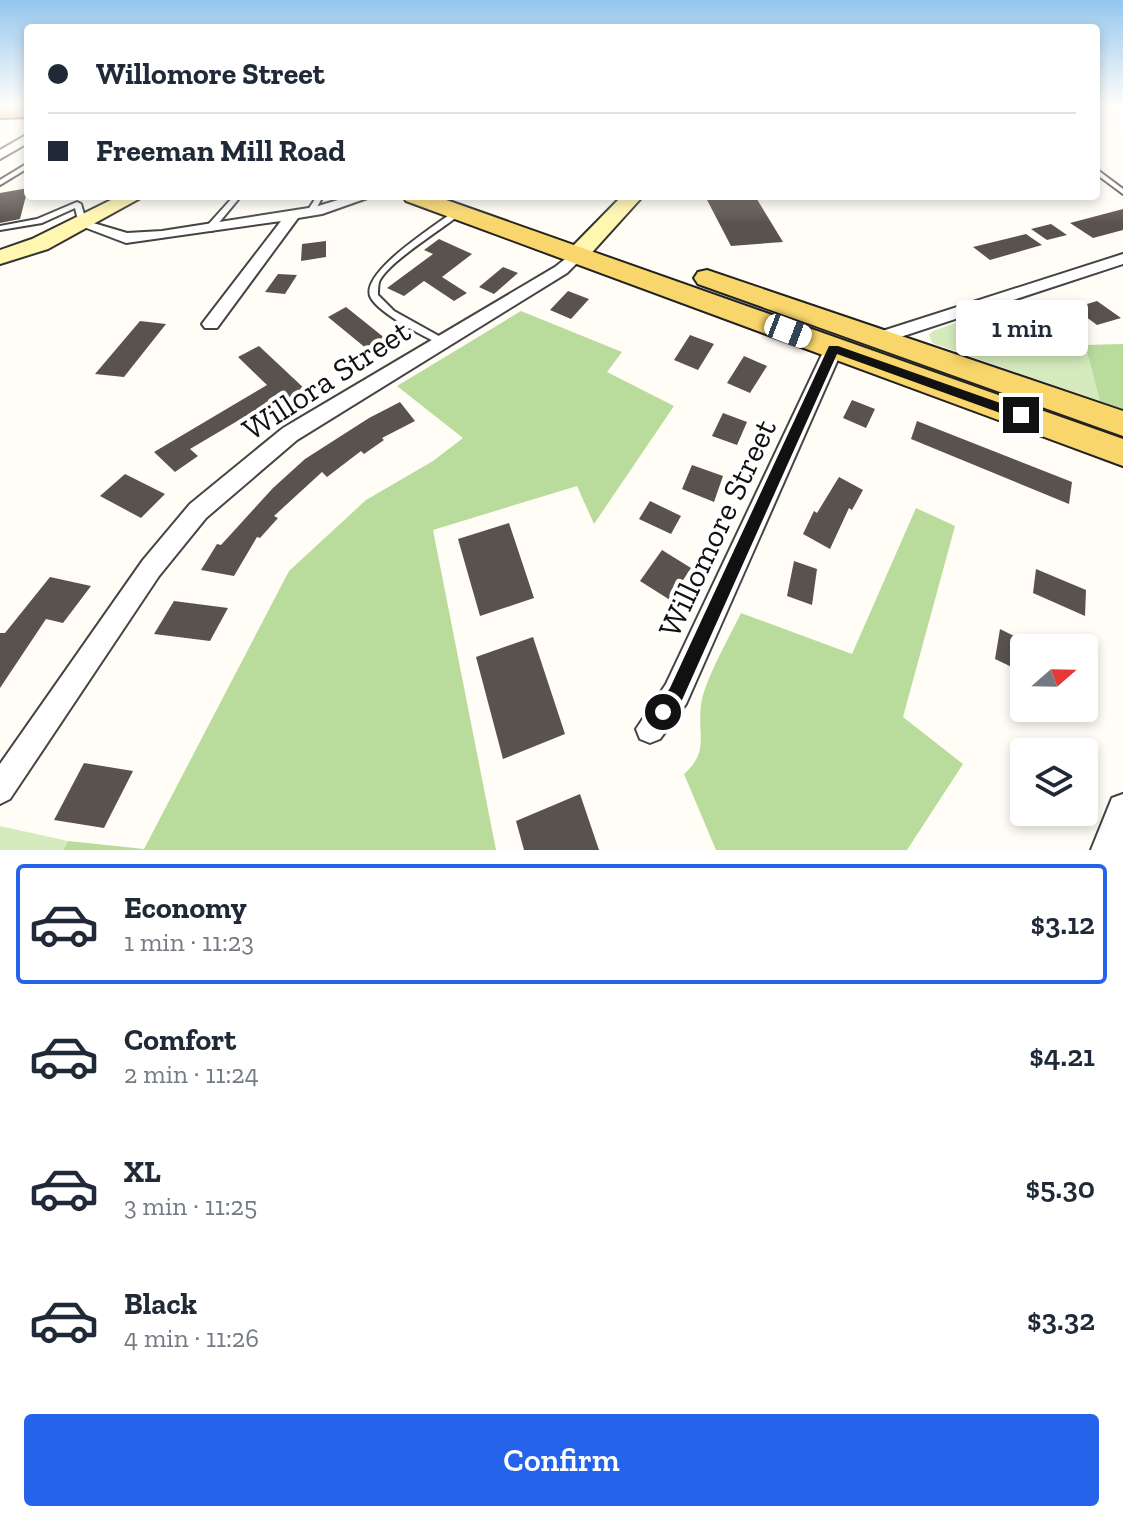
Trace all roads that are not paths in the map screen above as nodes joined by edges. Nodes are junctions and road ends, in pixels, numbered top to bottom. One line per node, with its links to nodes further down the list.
1 (19, 144): 2 (street)
2 (0, 155)
3 (24, 168): 4 (lane)
4 (16, 173): 6 (lane); 7 (lane)
5 (1100, 174): 8 (lane)
6 (24, 175)
7 (0, 183)
8 (1123, 192)
9 (116, 200): 16 (street)
10 (234, 200): 20 (lane)
11 (318, 200): 17 (lane)
12 (349, 200): 17 (street)
13 (442, 200): 15 (main road)
14 (629, 200): 21 (street)
15 (469, 204): 21 (main road); 26 (lane)
16 (79, 208): 19 (lane); 20 (street); 22 (street)
17 (310, 213): 18 (street)
18 (292, 216): 20 (street); 24 (street)
19 (0, 228)
20 (209, 229)
21 (585, 246): 25 (main road); 26 (street, Willora Street); 27 (main road)
22 (0, 257)
23 (1123, 259): 25 (street)
24 (211, 324)
25 (879, 338): 28 (main road)
26 (443, 342): 31 (street, Willora Street)
27 (834, 348): 29 (main road); 30 (street, Willomore Street)
28 (1123, 424)
29 (1123, 453)
30 (650, 729)
31 (0, 789)
32 (1123, 809): 33 (street)
33 (1107, 850)

